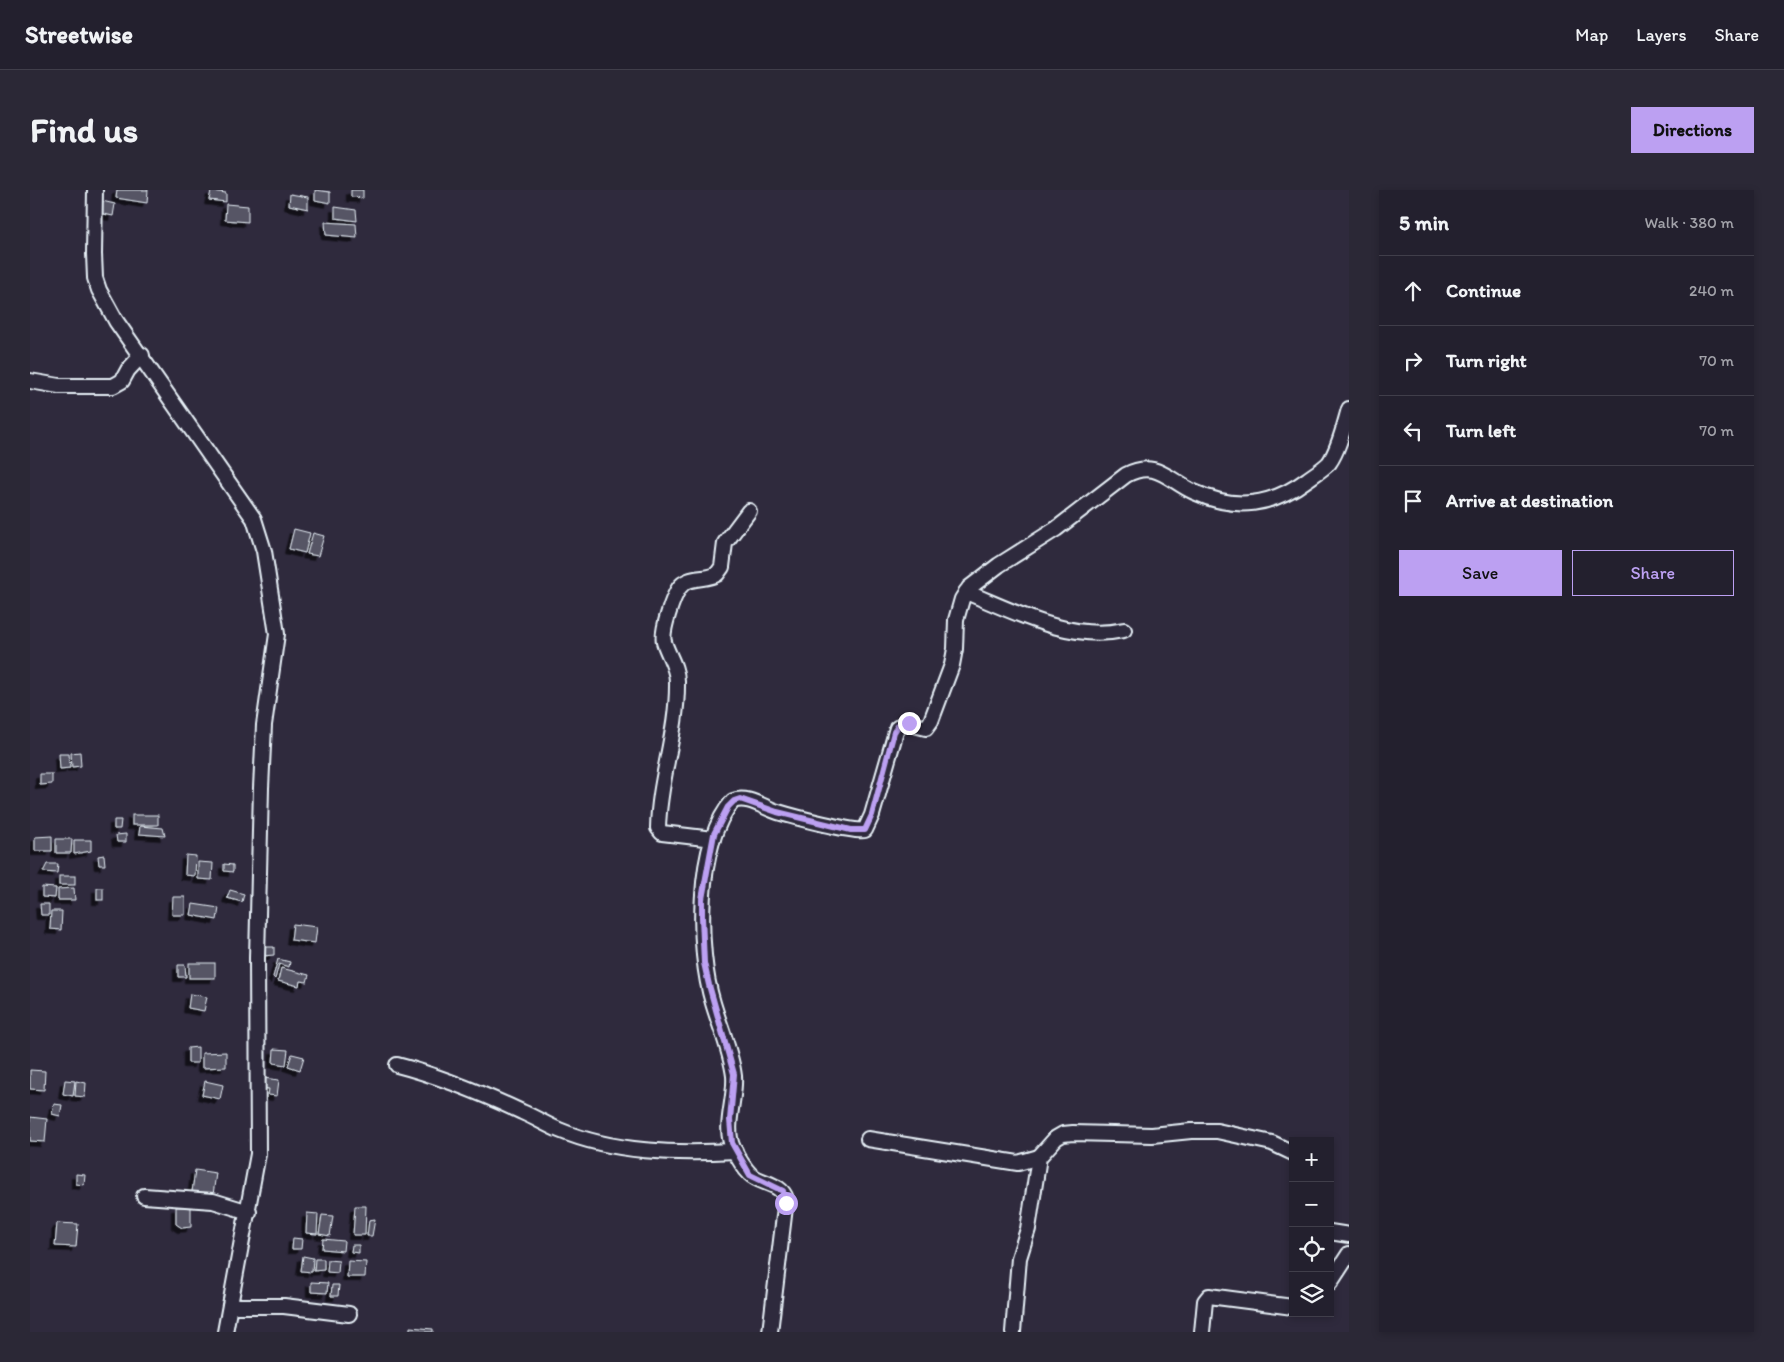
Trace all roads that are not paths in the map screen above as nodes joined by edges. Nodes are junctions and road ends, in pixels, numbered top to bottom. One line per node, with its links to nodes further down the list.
1 (95, 190): 2 (street)
2 (142, 356): 3 (street); 15 (street)
3 (30, 381)
4 (1349, 409): 6 (street)
5 (749, 511): 8 (street)
6 (966, 592): 7 (street); 8 (street)
7 (1124, 630)
8 (713, 839): 11 (street)
9 (397, 1066): 11 (street)
10 (868, 1138): 13 (street)
11 (735, 1151): 24 (street)
12 (1289, 1151): 13 (street)
13 (1040, 1157): 25 (street)
14 (144, 1196): 15 (street)
15 (249, 1212): 20 (street)
16 (1334, 1233): 17 (street)
17 (1349, 1235)
18 (1349, 1254): 19 (street)
19 (1334, 1278)
20 (230, 1306): 22 (street); 23 (street)
21 (1289, 1306): 26 (street)
22 (349, 1314)
23 (225, 1332)
24 (770, 1332)
25 (1013, 1332)
26 (1202, 1332)

